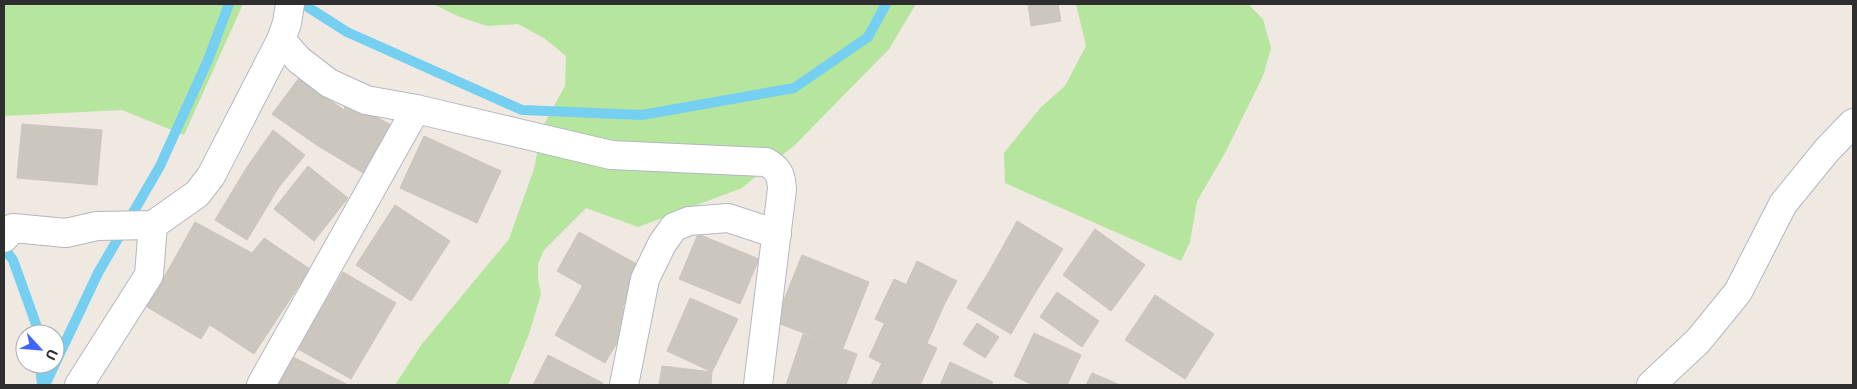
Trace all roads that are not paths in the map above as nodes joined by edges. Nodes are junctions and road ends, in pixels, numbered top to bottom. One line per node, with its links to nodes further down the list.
1 (286, 22): 2 (street); 4 (street)
2 (416, 109): 6 (street); 8 (street)
3 (1853, 123): 11 (street)
4 (153, 225): 5 (street); 7 (street)
5 (9, 233)
6 (776, 234): 9 (street); 10 (street)
7 (79, 385)
8 (261, 385)
9 (624, 385)
10 (758, 385)
11 (1651, 385)

